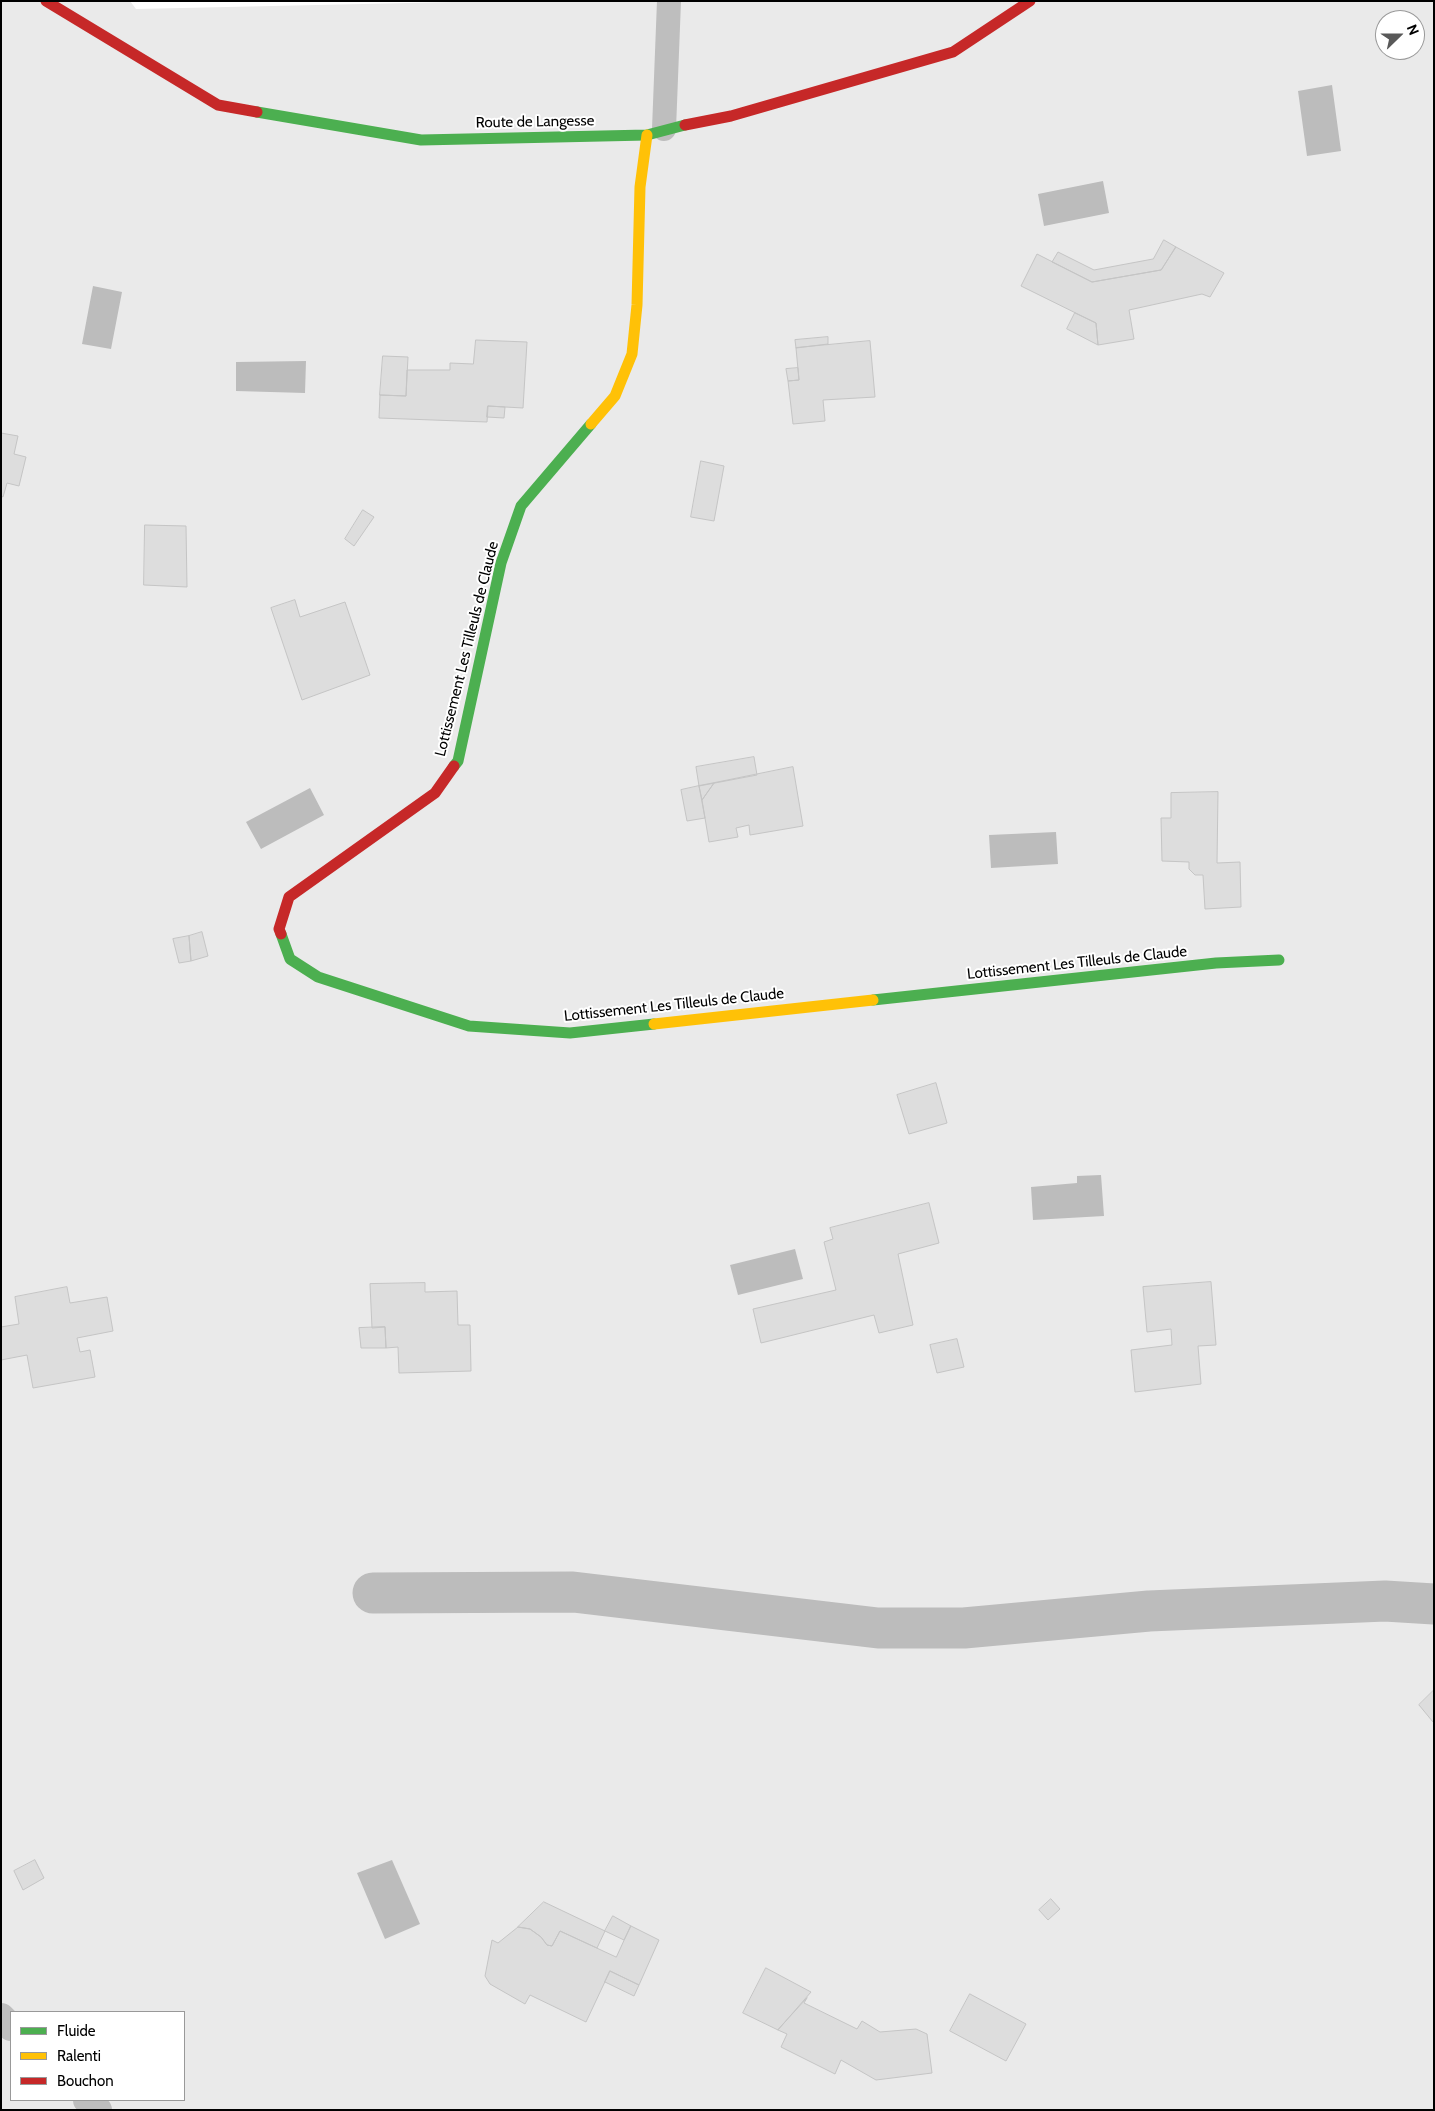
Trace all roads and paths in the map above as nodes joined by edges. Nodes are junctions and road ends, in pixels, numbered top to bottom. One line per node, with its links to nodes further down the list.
1 (46, 1): 4 (street, Route de Langesse)
2 (669, 1): 4 (lane)
3 (1030, 1): 4 (street, Route de Langesse)
4 (655, 132): 5 (street, Lottissement Les Tilleuls de Claude)
5 (1279, 960)
6 (1, 2017): 7 (street)
7 (10, 2026)
8 (88, 2101): 9 (street)
9 (98, 2110)

